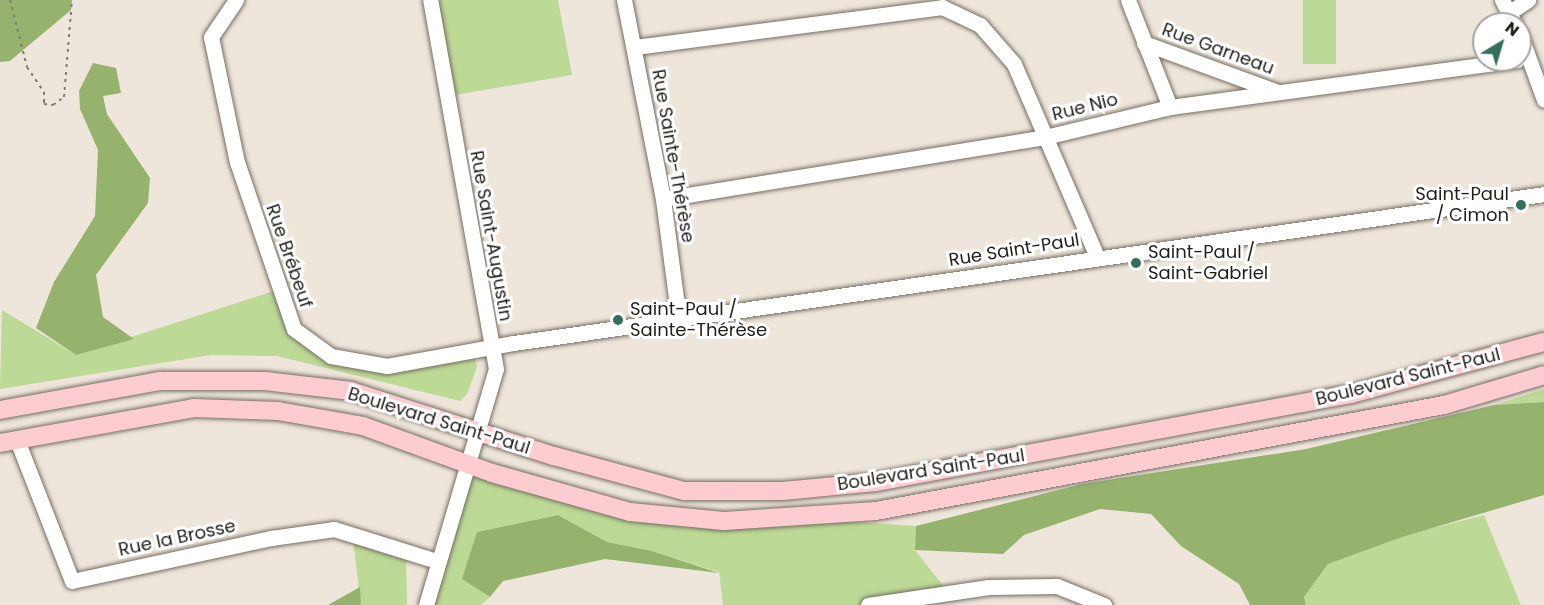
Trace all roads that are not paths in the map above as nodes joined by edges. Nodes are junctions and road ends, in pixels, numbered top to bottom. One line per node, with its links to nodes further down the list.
1 (236, 0): 20 (street, Rue Brébeuf)
2 (430, 0): 20 (street, Rue Saint-Augustin)
3 (624, 0): 8 (street, Rue Sainte-Thérèse)
4 (1128, 0): 7 (street, Rue Garneau)
5 (1528, 0): 6 (street)
6 (1509, 12)
7 (1144, 43): 11 (street, Rue Garneau); 13 (street, Rue Garneau)
8 (635, 47): 14 (street); 16 (street, Rue Sainte-Thérèse)
9 (1472, 66): 11 (street, Rue Nio)
10 (1530, 72): 12 (street)
11 (1278, 92): 13 (street, Rue Nio)
12 (1544, 100)
13 (1170, 107): 14 (street, Rue Nio)
14 (1045, 137): 16 (street, Rue Nio); 17 (street)
15 (1544, 194): 17 (street, Rue Saint-Paul)
16 (663, 200): 18 (street, Rue Sainte-Thérèse)
17 (1097, 257): 18 (street, Rue Saint-Paul)
18 (679, 320): 20 (street, Rue Saint-Paul)
19 (1544, 342): 23 (main road, Boulevard Saint-Paul)
20 (491, 349): 23 (street, Rue Saint-Augustin)
21 (1544, 375): 25 (main road, Boulevard Saint-Paul)
22 (0, 411): 23 (main road, Boulevard Saint-Paul)
23 (479, 433): 25 (street, Rue Saint-Augustin)
24 (8, 442): 25 (main road, Boulevard Saint-Paul); 26 (street, Rue la Brosse)
25 (468, 470): 26 (street, Rue Saint-Augustin)
26 (437, 561): 28 (street, Rue Saint-Augustin)
27 (948, 599): 29 (street); 30 (street)
28 (426, 605)
29 (868, 605)
30 (1104, 605)

